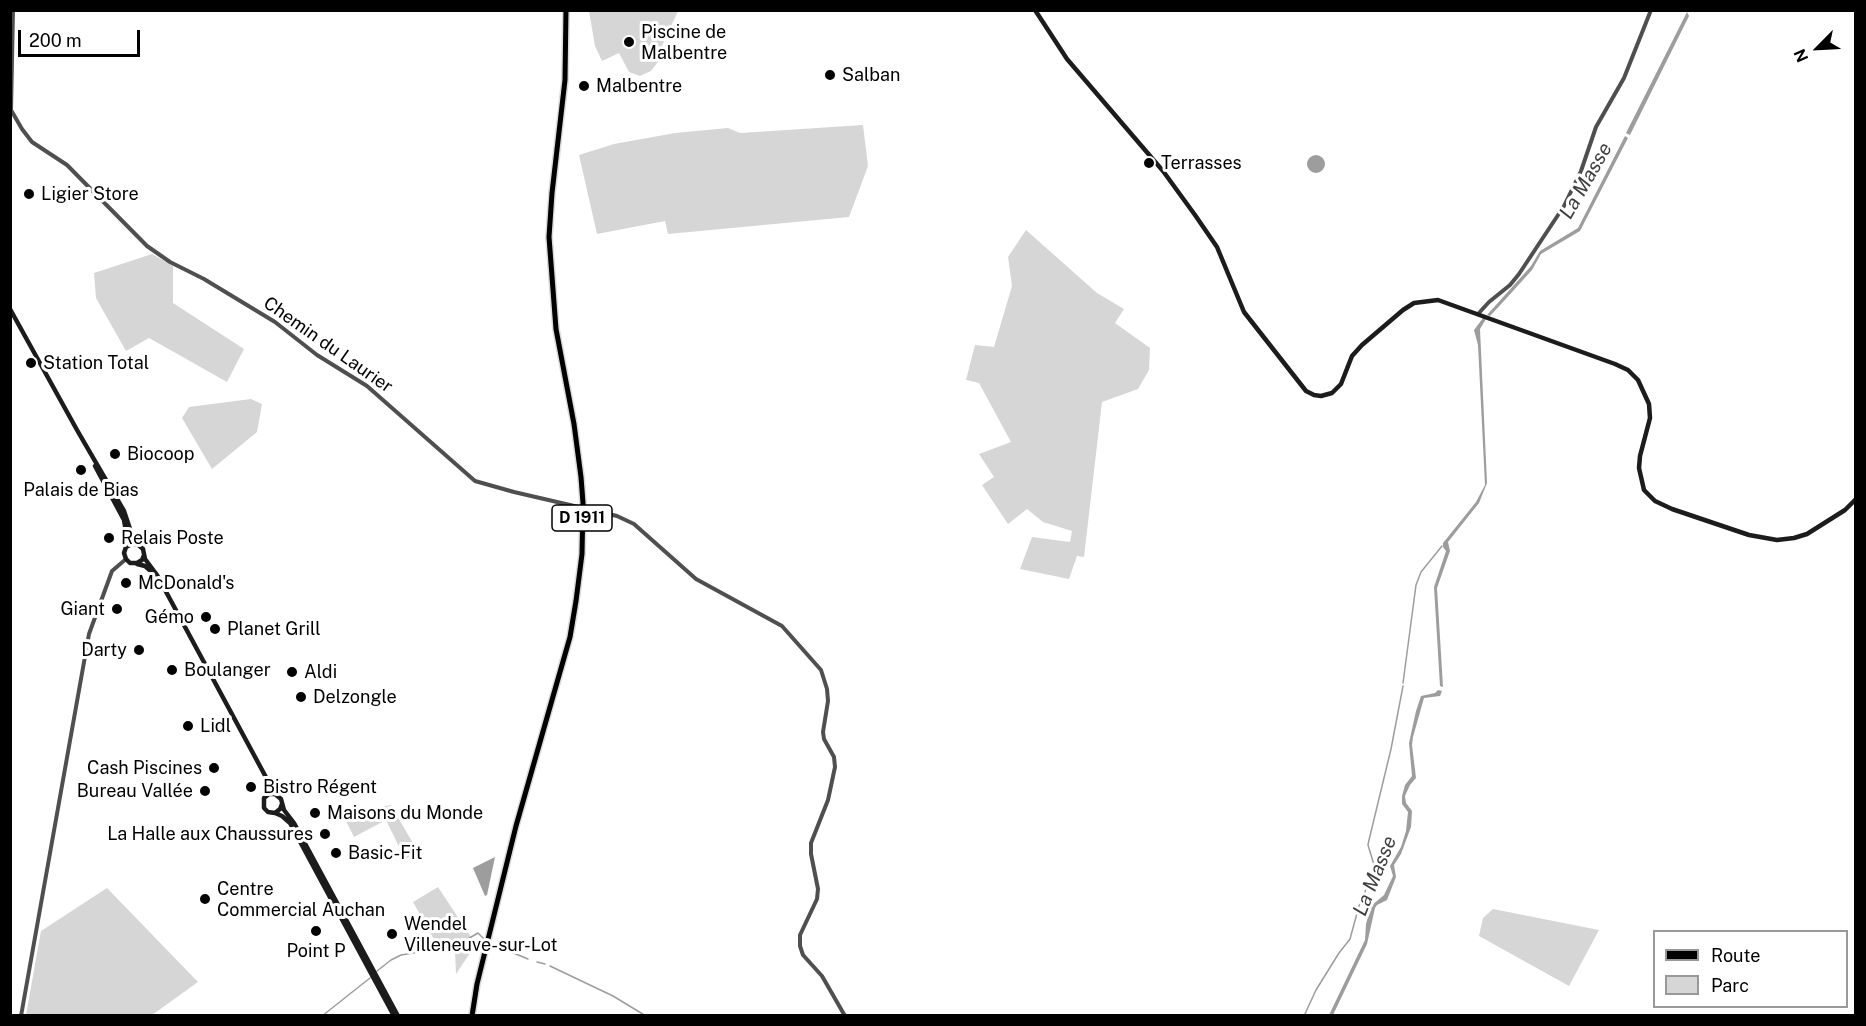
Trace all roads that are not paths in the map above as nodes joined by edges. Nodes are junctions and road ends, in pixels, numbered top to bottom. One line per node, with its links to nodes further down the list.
1 (13, 10): 5 (street)
2 (566, 10): 25 (main road, D 1911)
3 (1035, 10): 7 (main road)
4 (1651, 10): 7 (street)
5 (11, 110): 26 (street, Chemin du Laurier, bridge)
6 (10, 309): 8 (main road)
7 (1478, 314): 11 (main road)
8 (82, 440): 9 (main road); 10 (main road)
9 (102, 480): 10 (main road); 13 (main road)
10 (117, 498): 12 (main road)
11 (1856, 499)
12 (137, 544): 13 (main road); 14 (main road)
13 (126, 547): 15 (main road)
14 (144, 555): 16 (main road); 17 (main road)
15 (126, 559): 16 (main road); 23 (street)
16 (135, 563): 17 (main road)
17 (159, 579): 18 (main road)
18 (264, 772): 19 (main road); 20 (main road)
19 (275, 794): 20 (main road); 21 (main road)
20 (266, 796): 22 (main road)
21 (282, 804): 22 (main road); 24 (main road)
22 (275, 813): 24 (main road)
23 (21, 1016)
24 (396, 1016)
25 (472, 1016)
26 (844, 1016)

